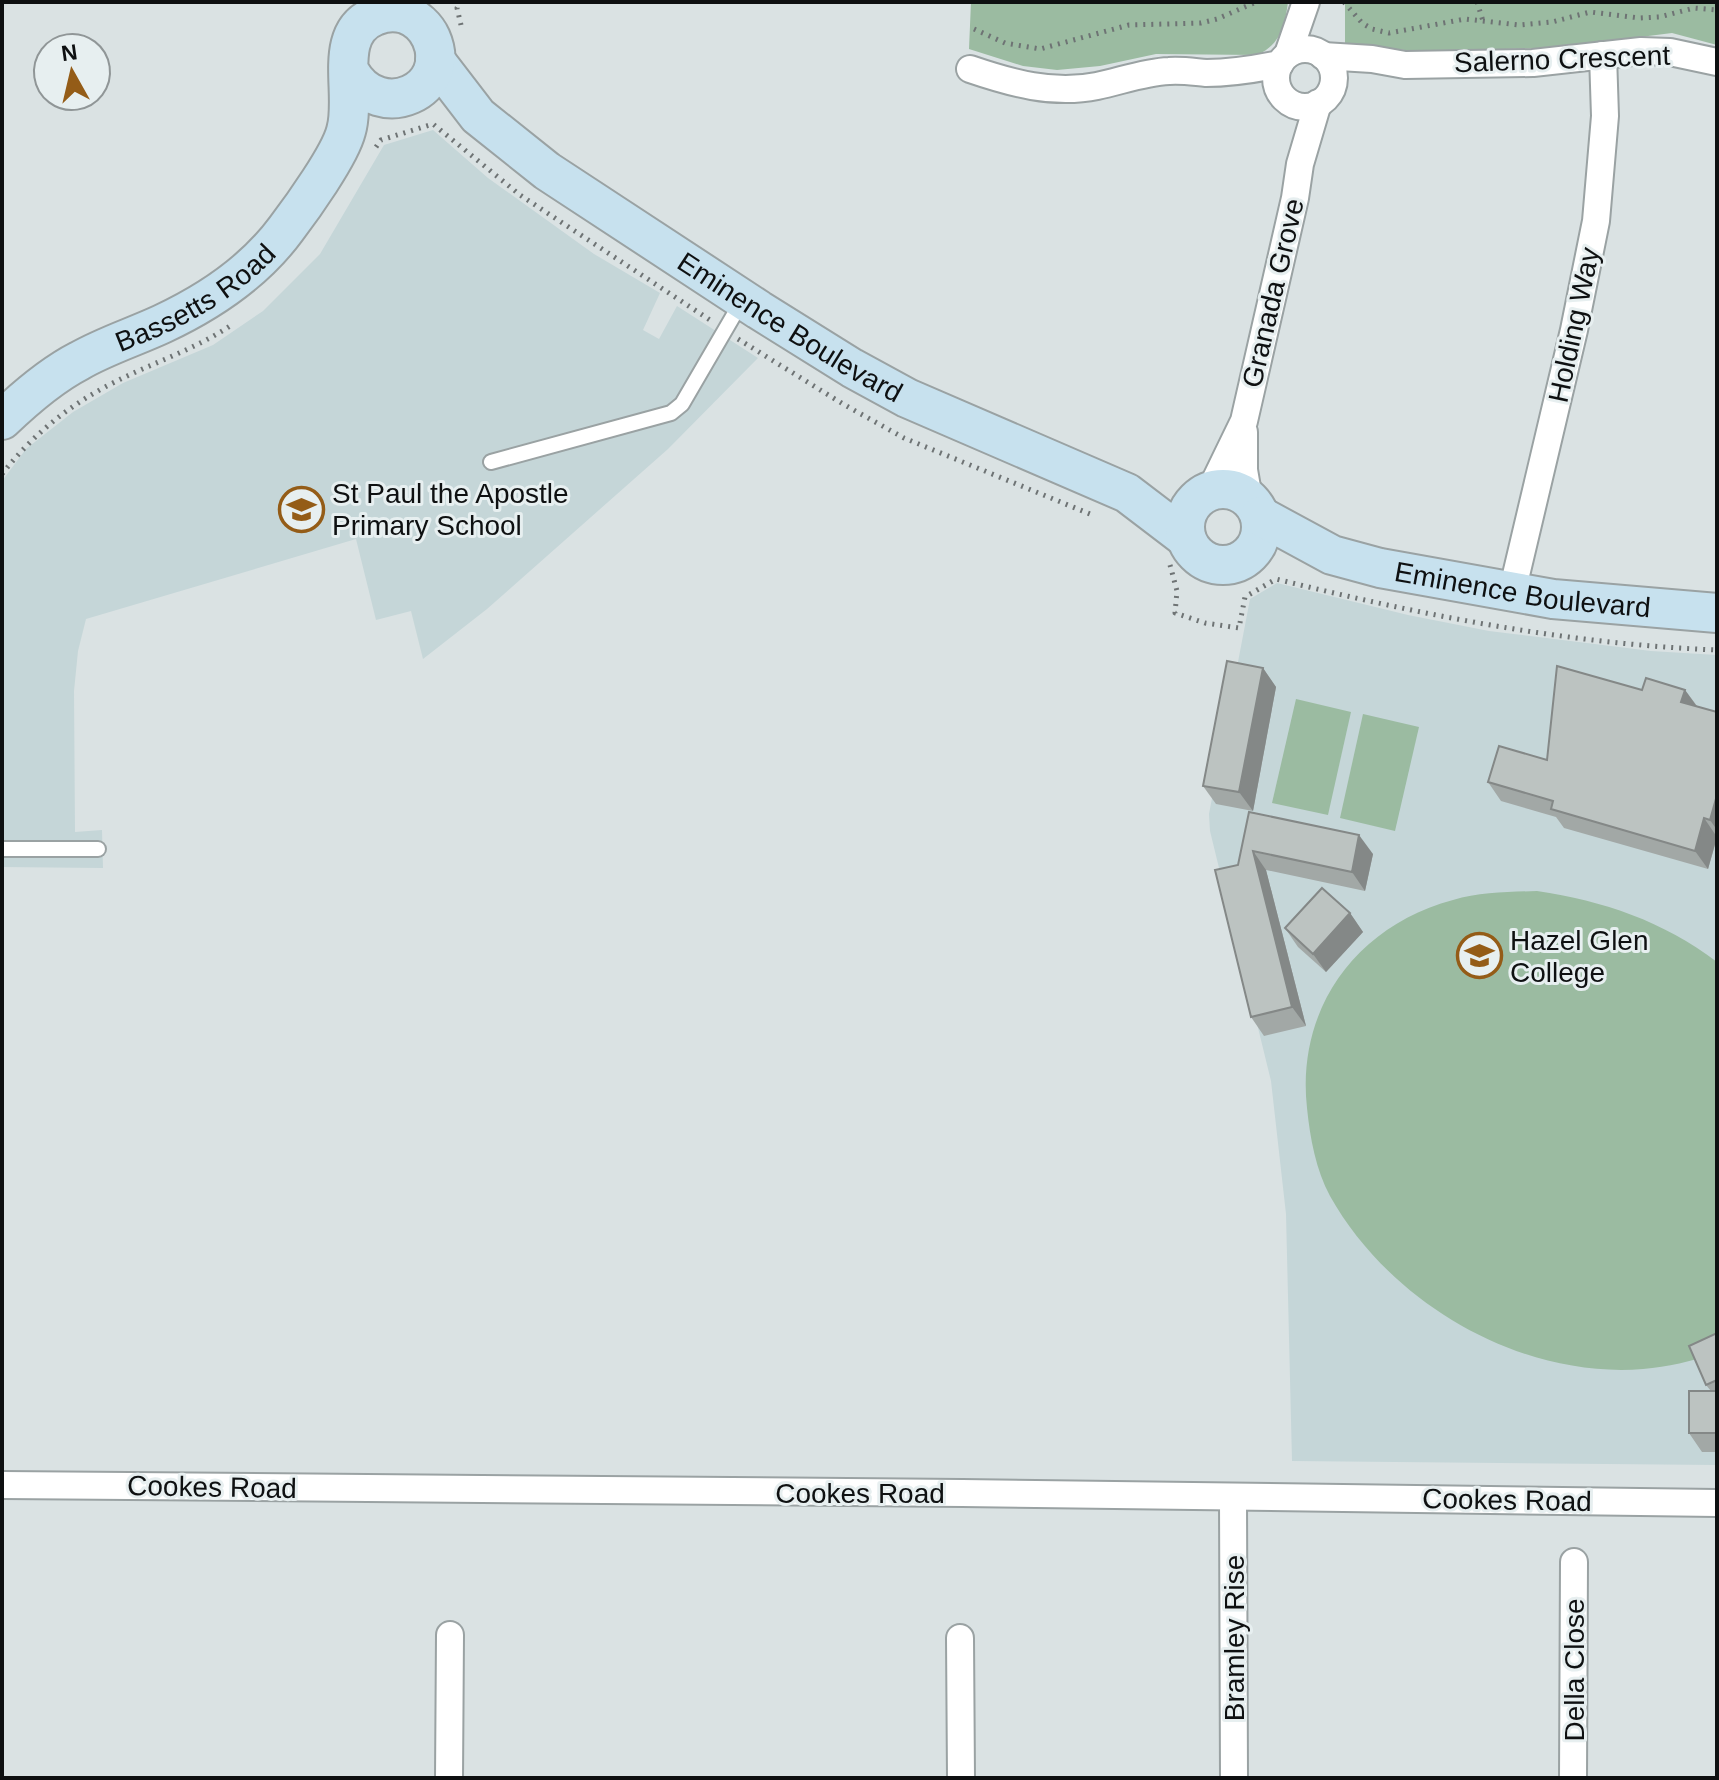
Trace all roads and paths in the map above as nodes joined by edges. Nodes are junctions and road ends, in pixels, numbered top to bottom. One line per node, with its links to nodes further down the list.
1 (1256, 2): 8 (path)
2 (1308, 2): 9 (street); 11 (street)
3 (1344, 2): 7 (path)
4 (1477, 2): 7 (path)
5 (1717, 10): 7 (path)
6 (418, 21): 15 (street, Bassetts Road); 18 (street, Bassetts Road); 20 (street, Eminence Boulevard)
7 (1483, 21)
8 (974, 29)
9 (1322, 55): 11 (street); 13 (street, Salerno Crescent); 17 (street)
10 (1603, 55): 12 (street, Salerno Crescent); 13 (street, Salerno Crescent); 35 (street, Holding Way)
11 (1284, 59): 16 (street); 19 (street)
12 (1717, 62)
13 (1405, 65): 17 (street, Salerno Crescent)
14 (970, 69): 16 (street)
15 (350, 72): 18 (street); 21 (street, Bassetts Road)
16 (1208, 73): 19 (street)
17 (1325, 94): 19 (street); 22 (street, Granada Grove)
18 (401, 96): 20 (street, Eminence Boulevard); 21 (street, Bassetts Road)
19 (1285, 98): 22 (street, Granada Grove)
20 (478, 116): 23 (street, Eminence Boulevard)
21 (358, 145): 23 (path); 25 (street, Bassetts Road)
22 (1300, 164): 26 (street, Granada Grove)
23 (734, 315): 27 (lane); 30 (street, Eminence Boulevard); 30 (path)
24 (237, 320): 28 (path)
25 (2, 420)
26 (1244, 421): 29 (street, Granada Grove); 31 (street, Granada Grove)
27 (491, 462)
28 (2, 474)
29 (1203, 495): 30 (street, Eminence Boulevard); 31 (street); 32 (street)
30 (1114, 506): 32 (street, Eminence Boulevard)
31 (1254, 508): 33 (street, Eminence Boulevard); 34 (street)
32 (1176, 548): 34 (street); 37 (path)
33 (1332, 555): 34 (street, Eminence Boulevard); 35 (street, Eminence Boulevard)
34 (1247, 557)
35 (1512, 592): 36 (street, Eminence Boulevard)
36 (1717, 613)
37 (1717, 650)
38 (2, 849): 39 (lane)
39 (98, 849)
40 (2, 1485): 41 (street, Cookes Road)
41 (1233, 1498): 42 (street, Cookes Road); 48 (street, Bramley Rise)
42 (1717, 1503)
43 (1574, 1562): 49 (street, Della Close)
44 (450, 1635): 46 (street)
45 (960, 1638): 47 (street)
46 (449, 1778)
47 (961, 1778)
48 (1234, 1778)
49 (1573, 1778)

